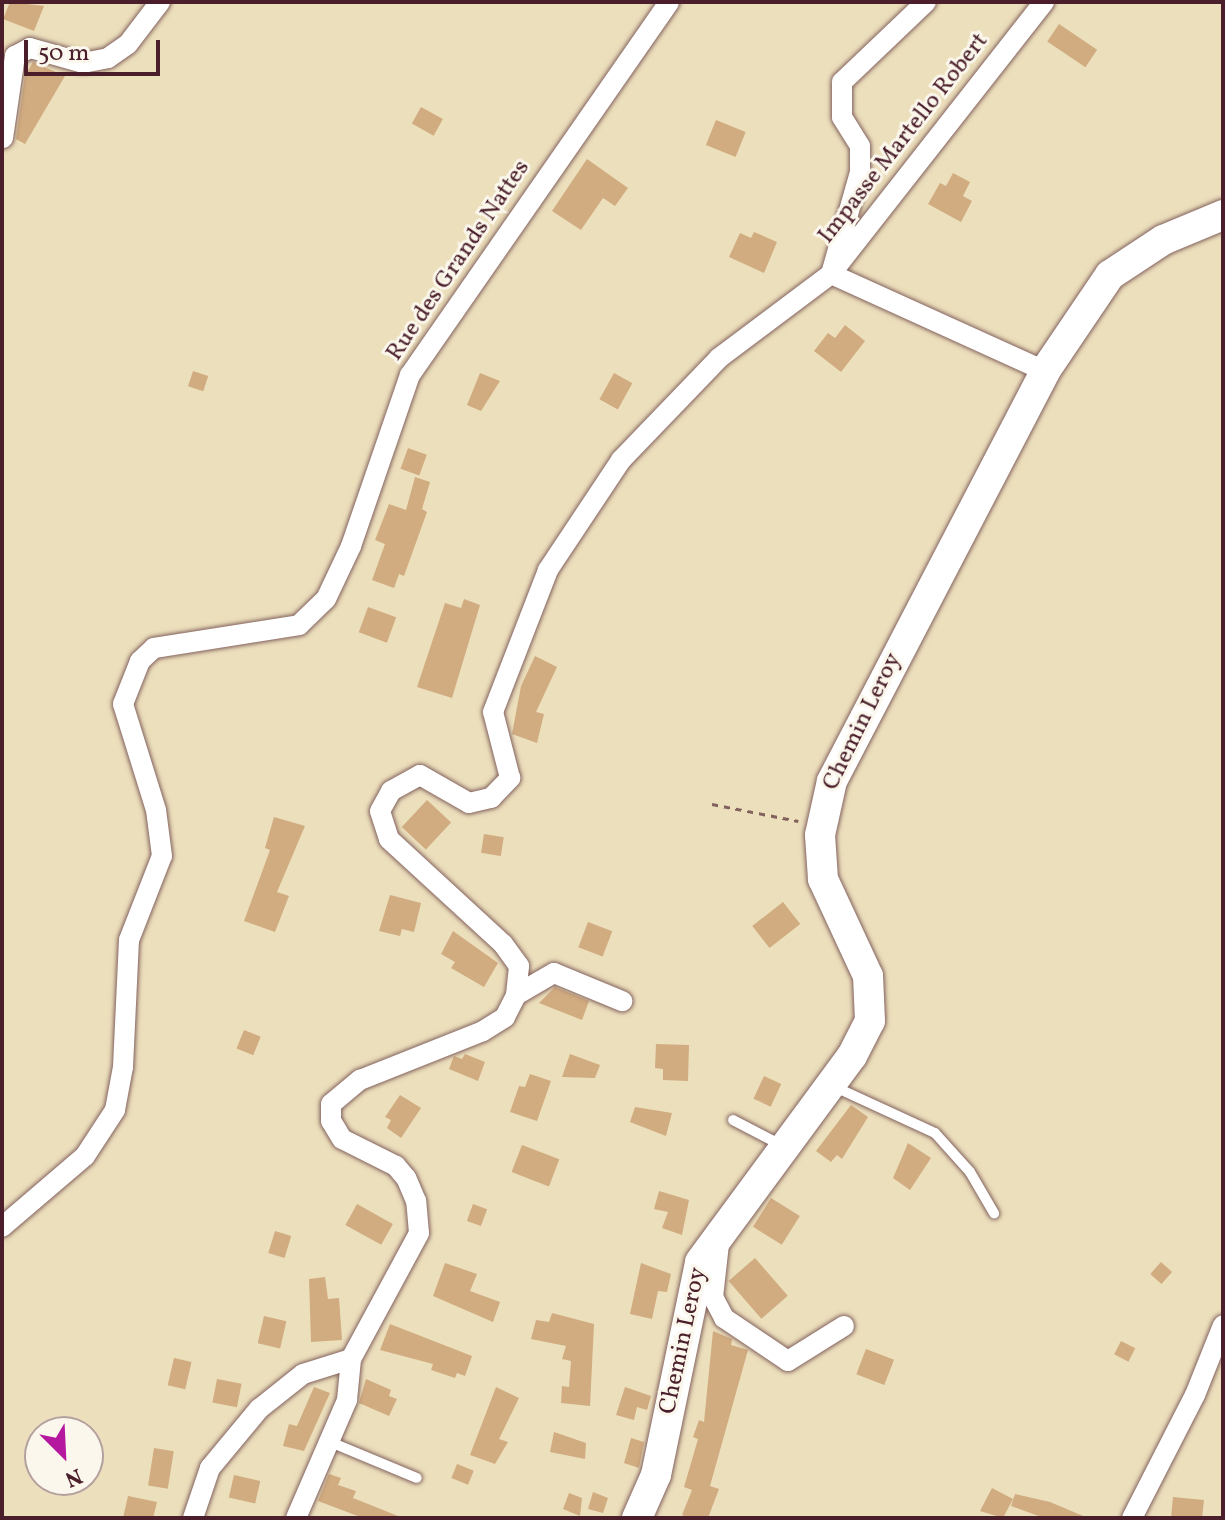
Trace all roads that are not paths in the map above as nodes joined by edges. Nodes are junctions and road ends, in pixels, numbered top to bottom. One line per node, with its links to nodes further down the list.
1 (160, 2): 5 (street)
2 (669, 2): 15 (street, Rue des Grands Nattes)
3 (926, 2): 7 (street)
4 (1044, 2): 7 (street, Impasse Martello Robert)
5 (3, 138)
6 (1223, 215): 8 (street, Chemin Leroy)
7 (831, 274): 8 (street, Impasse Martello Robert); 9 (street)
8 (1045, 371): 11 (street, Chemin Leroy)
9 (516, 995): 10 (street); 19 (street)
10 (622, 1001)
11 (829, 1085): 13 (street, Chemin Leroy); 14 (lane)
12 (733, 1120): 13 (lane)
13 (783, 1146): 16 (street, Chemin Leroy)
14 (994, 1213)
15 (2, 1227)
16 (720, 1231): 18 (street); 24 (street, Chemin Leroy)
17 (1223, 1325): 25 (street)
18 (844, 1326)
19 (351, 1359): 20 (street); 22 (street)
20 (328, 1441): 21 (lane); 23 (street)
21 (417, 1478)
22 (193, 1518)
23 (296, 1518)
24 (637, 1518)
25 (1132, 1518)

